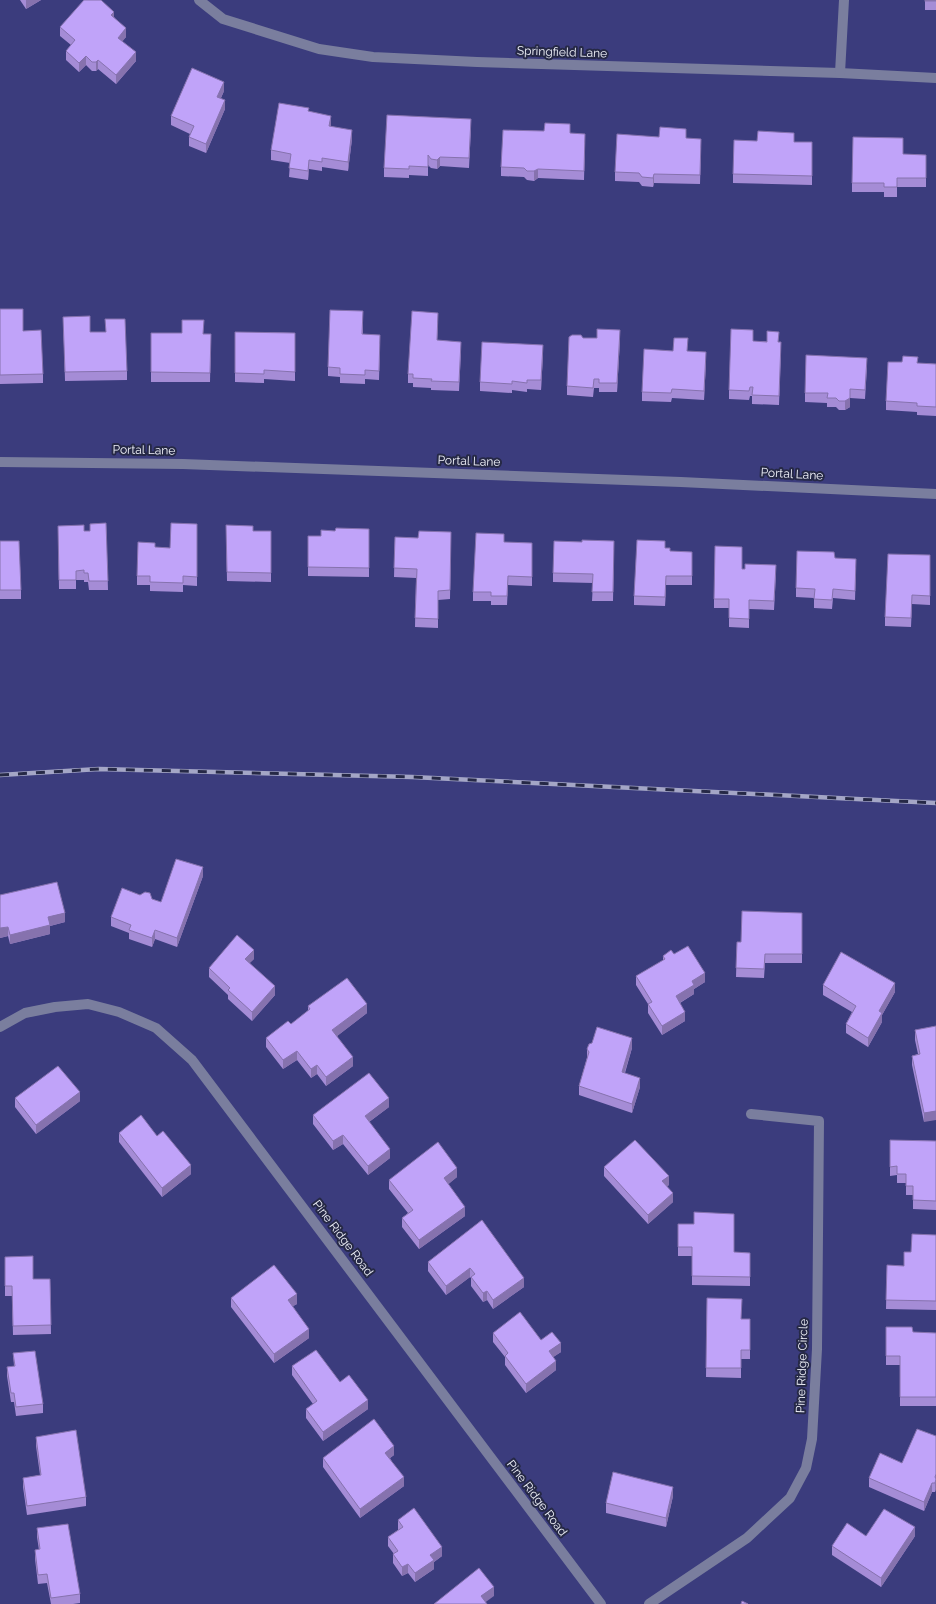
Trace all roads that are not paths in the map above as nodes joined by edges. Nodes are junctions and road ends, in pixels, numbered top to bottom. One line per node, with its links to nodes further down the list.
1 (199, 0): 3 (street, Springfield Lane)
2 (844, 0): 3 (street)
3 (840, 73): 4 (street, Springfield Lane)
4 (936, 78)
5 (0, 462): 6 (street, Portal Lane)
6 (936, 494)
7 (0, 1027): 9 (street, Pine Ridge Road)
8 (751, 1114): 10 (street, Pine Ridge Circle)
9 (601, 1604)
10 (649, 1604)

